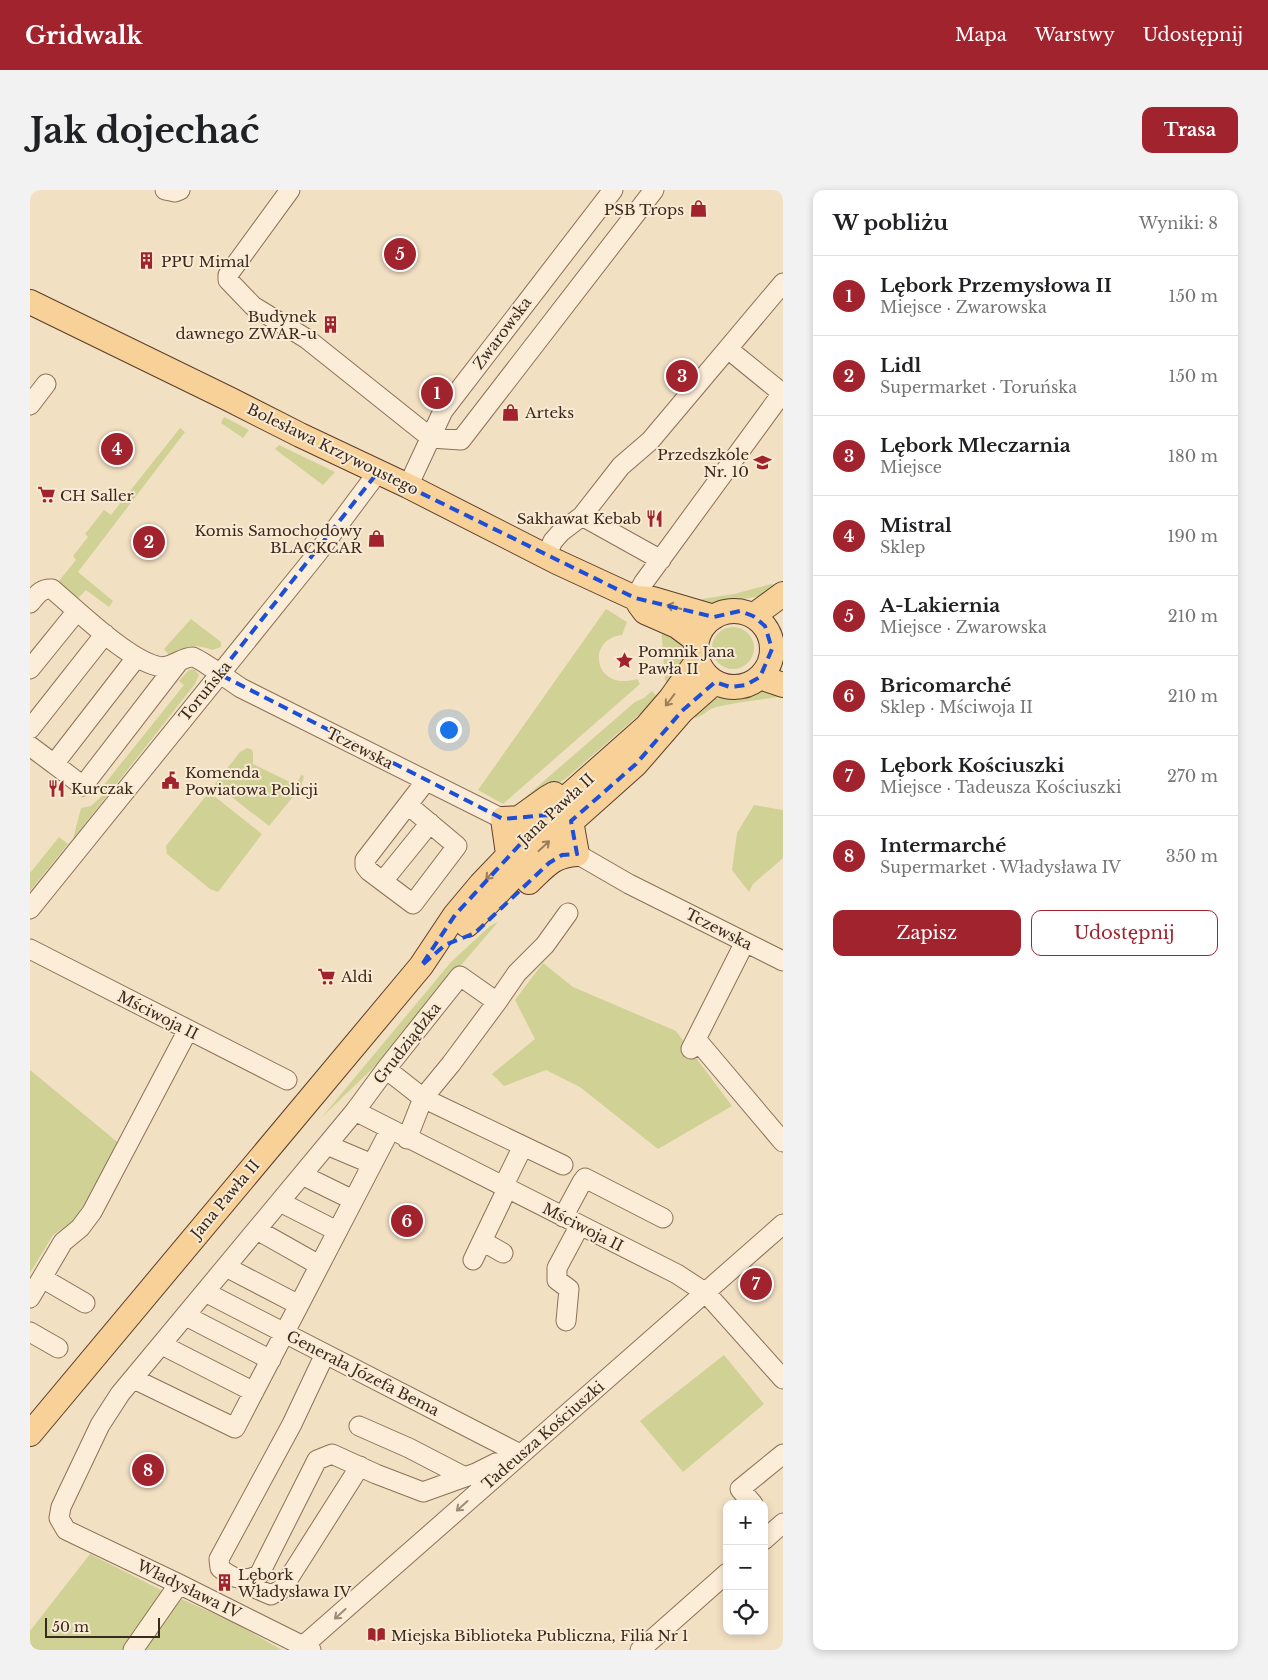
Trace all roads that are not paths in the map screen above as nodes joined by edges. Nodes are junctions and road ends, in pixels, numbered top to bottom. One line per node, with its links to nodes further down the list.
1 (165, 190): 2 (street)
2 (180, 190)
3 (290, 190): 12 (street)
4 (613, 190): 12 (street, Zwarowska)
5 (654, 190): 12 (street)
6 (783, 283): 8 (street)
7 (30, 302): 13 (main road, Bolesława Krzywoustego)
8 (728, 349): 10 (street); 15 (street)
9 (46, 384): 11 (street)
10 (783, 392): 17 (street)
11 (30, 405)
12 (431, 438): 14 (street, Zwarowska)
13 (378, 472): 14 (main road, Bolesława Krzywoustego); 30 (street, Toruńska)
14 (408, 486): 16 (main road, Bolesława Krzywoustego)
15 (582, 516): 16 (street); 17 (street)
16 (546, 556): 19 (main road, Bolesława Krzywoustego)
17 (662, 560): 19 (street)
18 (783, 594): 22 (main road)
19 (635, 598): 23 (main road, Bolesława Krzywoustego, one-way to 19); 25 (main road, Bolesława Krzywoustego)
20 (30, 604): 21 (street)
21 (77, 611): 24 (street); 29 (street)
22 (753, 616): 23 (main road); 26 (main road)
23 (714, 617): 25 (main road)
24 (106, 634): 27 (street); 33 (street)
25 (698, 650): 31 (main road); 36 (main road, Jana Pawła II, one-way to 36)
26 (774, 654): 31 (main road); 32 (main road)
27 (136, 658): 28 (street); 35 (street)
28 (177, 664): 30 (street, Tczewska); 35 (street)
29 (30, 669)
30 (219, 674): 37 (street, Tczewska); 45 (street, Toruńska)
31 (715, 682): 40 (main road, Jana Pawła II)
32 (783, 685)
33 (30, 729)
34 (30, 746): 35 (street)
35 (54, 764)
36 (587, 779): 39 (main road); 42 (main road, Jana Pawła II)
37 (426, 781): 38 (street); 39 (street, Tczewska)
38 (408, 804): 41 (street); 44 (street)
39 (503, 819): 42 (main road)
40 (571, 821): 43 (main road); 48 (main road, Jana Pawła II, one-way to 40)
41 (430, 823): 44 (street); 44 (street)
42 (508, 854): 51 (main road, Jana Pawła II, one-way to 51)
43 (577, 854): 47 (street, Tczewska); 48 (main road)
44 (383, 881)
45 (30, 910)
46 (568, 912): 52 (street)
47 (745, 942): 50 (street, Tczewska); 60 (street)
48 (445, 945): 51 (main road, Jana Pawła II)
49 (30, 949): 53 (street, Mściwoja II)
50 (783, 961)
51 (421, 966): 97 (main road, Jana Pawła II)
52 (497, 1002): 54 (street, Grudziądzka); 56 (street)
53 (188, 1030): 55 (street, Mściwoja II); 79 (street)
54 (386, 1070): 56 (street); 57 (street, Grudziądzka)
55 (287, 1080)
56 (423, 1098): 59 (street); 62 (street)
57 (355, 1111): 58 (street, Mściwoja II); 61 (street, Grudziądzka)
58 (390, 1130): 59 (street, Mściwoja II); 63 (street)
59 (407, 1139): 66 (street, Mściwoja II)
60 (783, 1142)
61 (327, 1145): 63 (street); 65 (street, Grudziądzka)
62 (523, 1146): 64 (street); 66 (street)
63 (372, 1164): 67 (street)
64 (563, 1165)
65 (302, 1175): 67 (street); 68 (street, Grudziądzka)
66 (505, 1188): 70 (street, Mściwoja II); 74 (street)
67 (353, 1200): 73 (street)
68 (280, 1202): 72 (street, Grudziądzka); 73 (street)
69 (663, 1218): 70 (street)
70 (572, 1221): 81 (street, Mściwoja II); 86 (street)
71 (783, 1224): 81 (street, Tadeusza Kościuszki)
72 (257, 1230): 77 (street); 78 (street, Grudziądzka)
73 (337, 1231): 77 (street)
74 (482, 1241): 75 (street); 76 (street)
75 (503, 1253)
76 (473, 1260)
77 (319, 1265): 84 (street)
78 (226, 1267): 80 (street, Grudziądzka); 84 (street)
79 (42, 1278): 82 (street); 83 (street)
80 (206, 1292): 85 (street, Grudziądzka); 88 (street, Generała Józefa Bema)
81 (706, 1293): 94 (street, Mściwoja II); 99 (street, Tadeusza Kościuszki)
82 (30, 1298)
83 (85, 1303)
84 (299, 1305): 88 (street)
85 (186, 1316): 89 (street, Grudziądzka); 92 (street)
86 (566, 1320)
87 (30, 1332): 90 (street)
88 (284, 1334): 91 (street, Generała Józefa Bema); 92 (street)
89 (162, 1345): 93 (street, Grudziądzka); 95 (street)
90 (58, 1348)
91 (325, 1354): 99 (street, Generała Józefa Bema); 105 (street)
92 (271, 1360): 95 (street)
93 (134, 1378): 95 (street); 103 (street, Grudziądzka)
94 (783, 1379)
95 (254, 1392)
96 (360, 1426): 101 (street)
97 (30, 1434)
98 (783, 1454): 102 (street)
99 (516, 1458): 101 (street); 107 (street, Tadeusza Kościuszki, one-way to 107)
100 (360, 1466): 101 (street); 105 (street); 105 (street)
101 (465, 1477)
102 (750, 1500)
103 (64, 1532): 106 (street, Władysława IV)
104 (723, 1577): 109 (street)
105 (251, 1579)
106 (179, 1584): 107 (street, Władysława IV); 108 (street)
107 (307, 1648)
108 (133, 1650)
109 (640, 1650)

